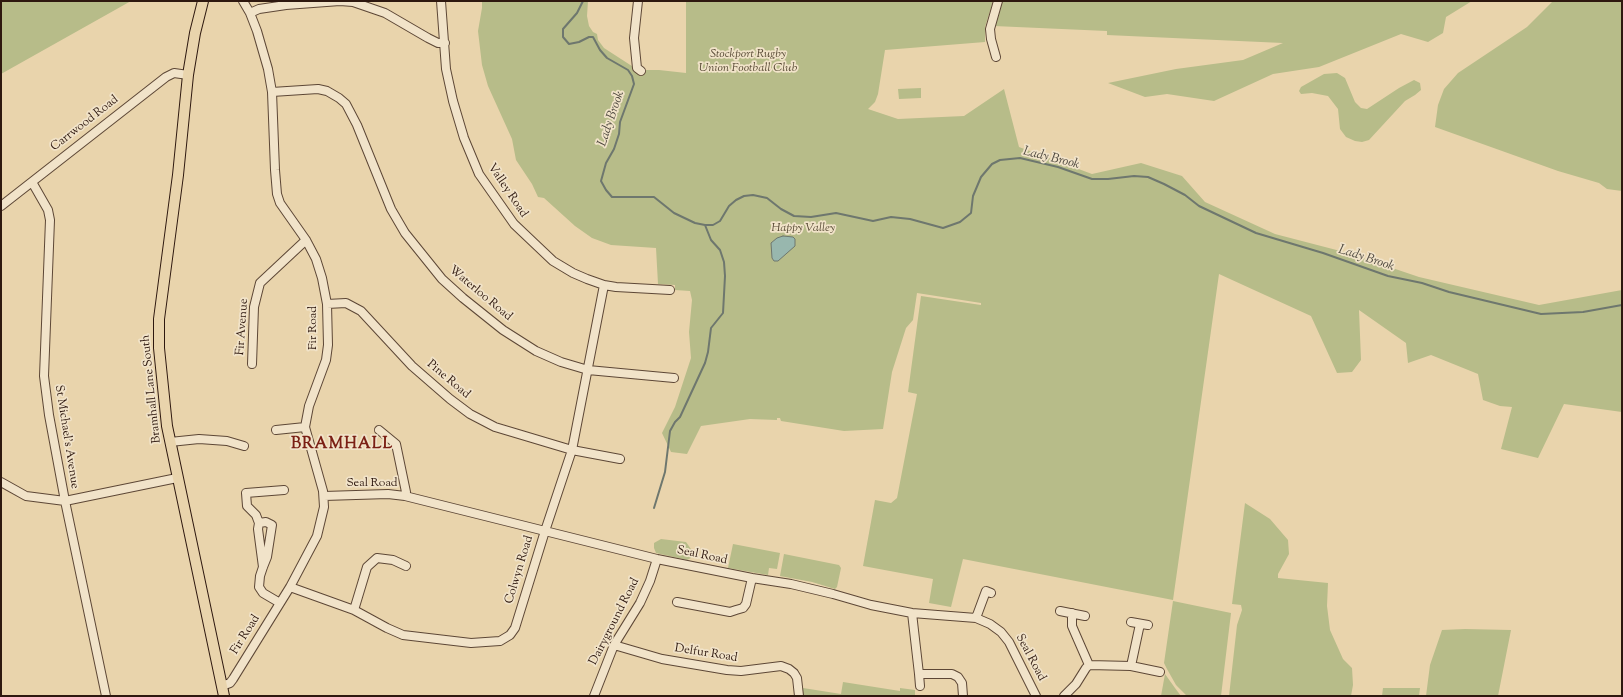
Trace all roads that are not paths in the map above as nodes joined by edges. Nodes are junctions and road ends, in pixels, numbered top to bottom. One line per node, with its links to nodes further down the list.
1 (243, 1): 6 (street, Fir Road)
2 (440, 1): 7 (street, Valley Road)
3 (638, 1): 9 (street)
4 (998, 1): 8 (street)
5 (202, 2): 10 (main road, Bramhall Lane South)
6 (250, 13): 7 (street); 11 (street, Fir Road)
7 (445, 43): 15 (street, Valley Road)
8 (996, 58)
9 (641, 71)
10 (188, 75): 12 (street, Carrwood Road); 24 (main road, Bramhall Lane South)
11 (272, 92): 14 (street, Fir Road); 19 (street, Waterloo Road)
12 (32, 182): 13 (street, Carrwood Road); 33 (street, St Michael's Avenue)
13 (1, 206)
14 (306, 240): 17 (street, Fir Road); 18 (street, Fir Avenue)
15 (604, 285): 16 (street, Valley Road); 19 (street, Colwyn Road)
16 (670, 290)
17 (327, 304): 21 (street, Fir Road); 26 (street, Pine Road)
18 (252, 364)
19 (588, 370): 20 (street, Waterloo Road); 26 (street, Colwyn Road)
20 (674, 378)
21 (305, 427): 22 (street); 31 (street, Fir Road)
22 (276, 430)
23 (379, 430): 32 (street)
24 (170, 442): 25 (street); 28 (main road, Bramhall Lane South)
25 (244, 446)
26 (572, 450): 27 (street, Pine Road); 35 (street, Colwyn Road)
27 (620, 459)
28 (177, 478): 33 (street); 57 (main road, Bramhall Lane South)
29 (1, 482): 33 (street)
30 (284, 490): 34 (street)
31 (324, 496): 32 (street, Seal Road); 40 (street, Fir Road)
32 (405, 496): 35 (street, Seal Road)
33 (65, 501): 58 (street, St Michael's Avenue)
34 (259, 523): 38 (street); 38 (street)
35 (545, 531): 36 (street, Seal Road); 44 (street, Colwyn Road)
36 (658, 559): 39 (street, Seal Road); 51 (street, Dairyground Road)
37 (406, 566): 44 (street)
38 (263, 567): 43 (street)
39 (752, 578): 42 (street); 46 (street, Seal Road)
40 (290, 587): 43 (street, Fir Road); 44 (street, Colwyn Road)
41 (991, 592): 49 (street)
42 (677, 602)
43 (280, 603): 57 (street, Fir Road)
44 (354, 610)
45 (1060, 611): 47 (street)
46 (912, 613): 49 (street, Seal Road); 55 (street)
47 (1072, 613): 48 (street); 52 (street)
48 (1085, 616)
49 (976, 618): 62 (street, Seal Road)
50 (1139, 624): 53 (street)
51 (614, 645): 59 (street, Dairyground Road); 60 (street, Delfur Road)
52 (1089, 665): 53 (street); 63 (street)
53 (1131, 666): 54 (street)
54 (1160, 672)
55 (919, 674): 56 (street); 61 (street)
56 (920, 686)
57 (223, 691)
58 (106, 696)
59 (594, 696)
60 (798, 696)
61 (963, 696)
62 (1036, 696)
63 (1064, 696)

